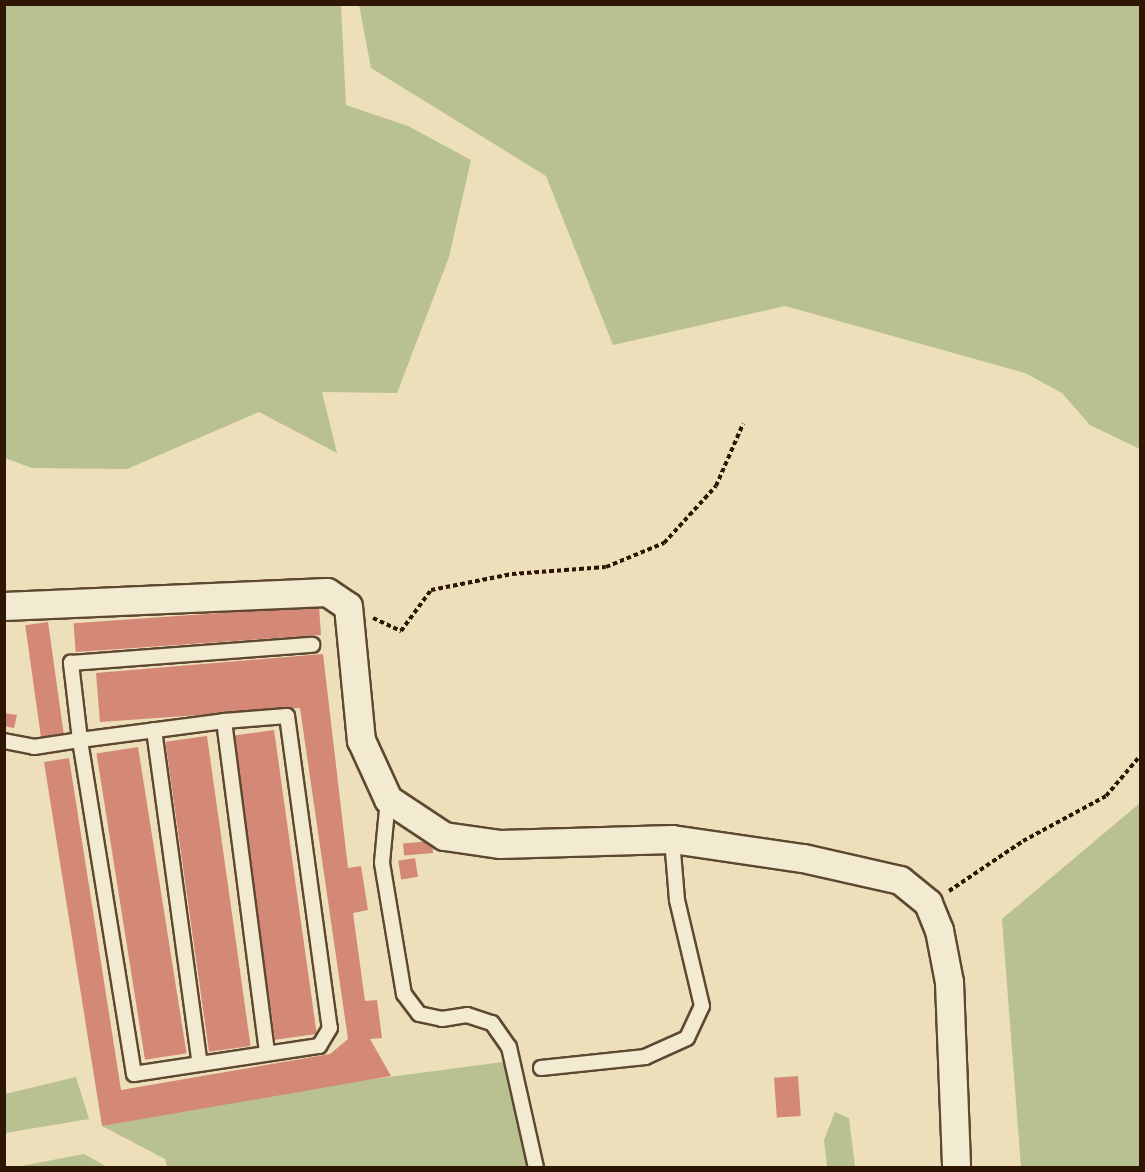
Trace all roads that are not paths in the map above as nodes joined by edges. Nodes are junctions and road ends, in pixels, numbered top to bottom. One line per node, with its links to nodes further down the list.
1 (4, 606): 7 (street)
2 (312, 645): 5 (lane)
3 (224, 721): 4 (lane); 9 (lane); 9 (lane)
4 (154, 730): 5 (lane); 10 (lane)
5 (80, 740): 6 (lane); 10 (lane)
6 (4, 741)
7 (388, 799): 8 (street); 12 (lane)
8 (672, 839): 11 (lane); 13 (street)
9 (267, 1053): 10 (lane)
10 (200, 1064)
11 (541, 1068)
12 (536, 1167)
13 (956, 1167)

